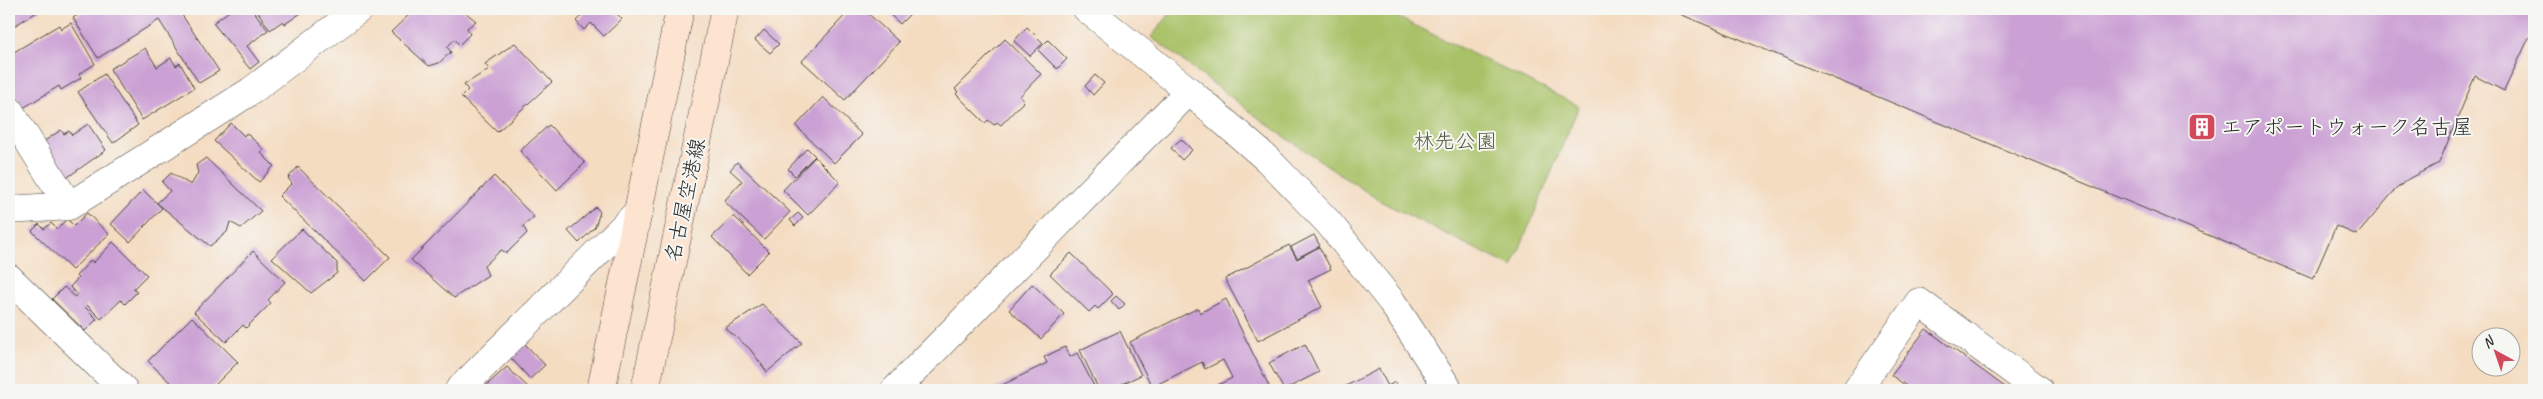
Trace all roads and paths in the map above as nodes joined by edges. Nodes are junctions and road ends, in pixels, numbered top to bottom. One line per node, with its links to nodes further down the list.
1 (360, 9): 7 (street)
2 (680, 9): 9 (main road, 名古屋空港線)
3 (725, 9): 14 (main road, 名古屋空港線)
4 (1087, 9): 5 (street)
5 (1189, 91): 15 (street); 16 (street)
6 (9, 110): 7 (street)
7 (69, 206): 8 (street)
8 (9, 210)
9 (638, 211): 12 (street); 13 (main road, 名古屋空港線)
10 (9, 278): 11 (street)
11 (124, 390)
12 (460, 390)
13 (601, 390)
14 (645, 390)
15 (895, 390)
16 (1449, 390)
17 (1857, 390): 18 (street)
18 (2039, 390)

